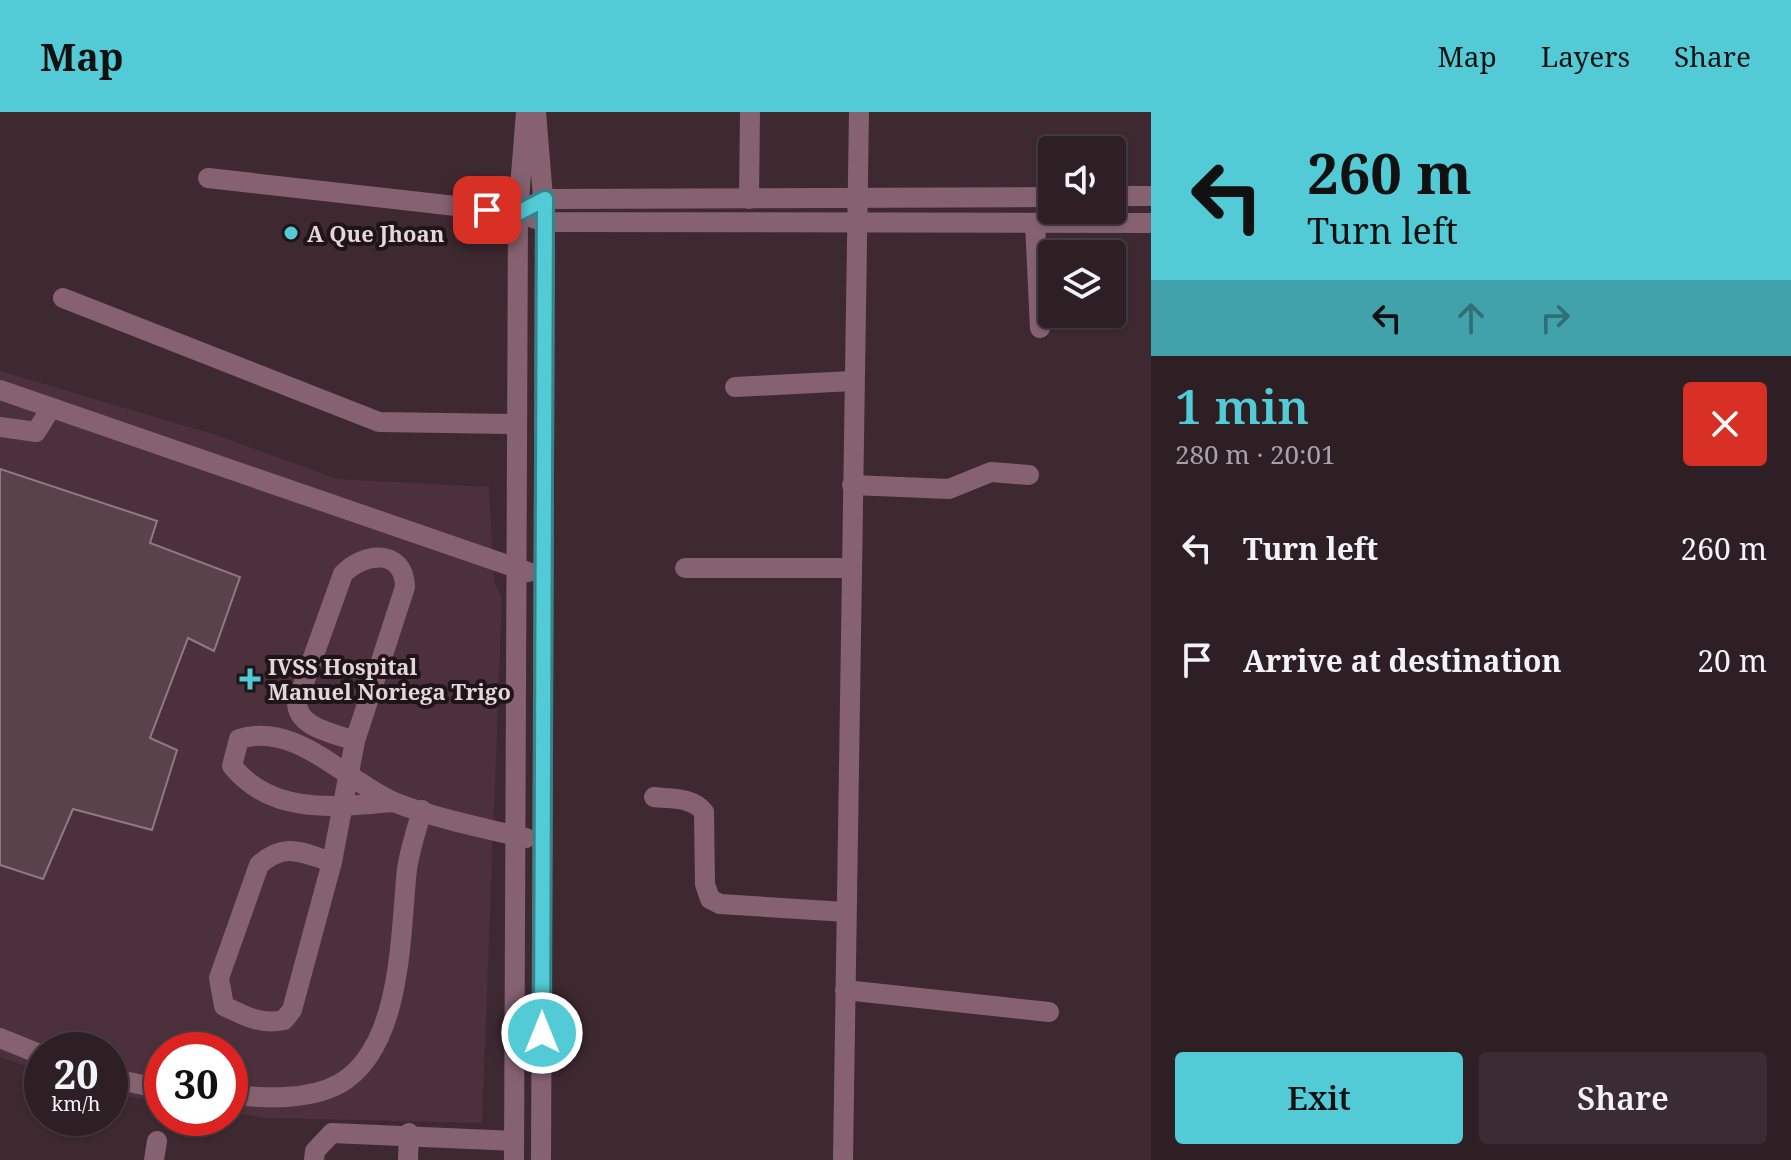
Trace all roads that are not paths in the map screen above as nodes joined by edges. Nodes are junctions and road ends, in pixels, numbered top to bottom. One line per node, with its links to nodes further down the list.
1 (526, 112): 12 (street)
2 (536, 112): 9 (street)
3 (750, 112): 10 (street)
4 (859, 112): 11 (street)
5 (208, 178): 12 (street)
6 (1126, 196): 7 (street)
7 (1151, 196)
8 (1038, 197): 11 (street)
9 (545, 199): 10 (street); 12 (street); 13 (street)
10 (749, 199): 11 (street)
11 (855, 199): 14 (street)
12 (518, 213): 13 (street); 23 (street)
13 (545, 222): 14 (street); 30 (street)
14 (855, 223): 15 (street); 19 (street)
15 (1035, 223): 16 (street); 17 (street)
16 (1151, 223)
17 (1038, 286)
18 (63, 298): 23 (street)
19 (853, 381): 20 (street); 26 (street)
20 (735, 387)
21 (0, 390): 22 (street)
22 (51, 408): 24 (street); 29 (street)
23 (517, 424): 29 (street)
24 (0, 427)
25 (1029, 475): 26 (street)
26 (852, 485): 28 (street)
27 (685, 568): 28 (street)
28 (851, 568): 40 (street)
29 (516, 569): 30 (street); 37 (street)
30 (544, 577): 38 (street)
31 (355, 741): 31 (street); 32 (street)
32 (349, 773): 34 (street); 35 (street); 35 (street)
33 (654, 797): 40 (street)
34 (393, 802): 35 (street); 36 (street)
35 (344, 806): 39 (street)
36 (422, 810): 37 (street); 45 (street)
37 (515, 836): 38 (street); 47 (street)
38 (543, 842): 50 (street)
39 (332, 862): 39 (street)
40 (846, 912): 41 (street)
41 (845, 990): 42 (street); 51 (street)
42 (1049, 1012)
43 (0, 1038): 44 (street)
44 (24, 1048)
45 (248, 1095)
46 (409, 1133): 47 (street); 48 (street); 49 (street)
47 (514, 1150)
48 (314, 1160)
49 (408, 1160)
50 (541, 1160)
51 (843, 1160)

